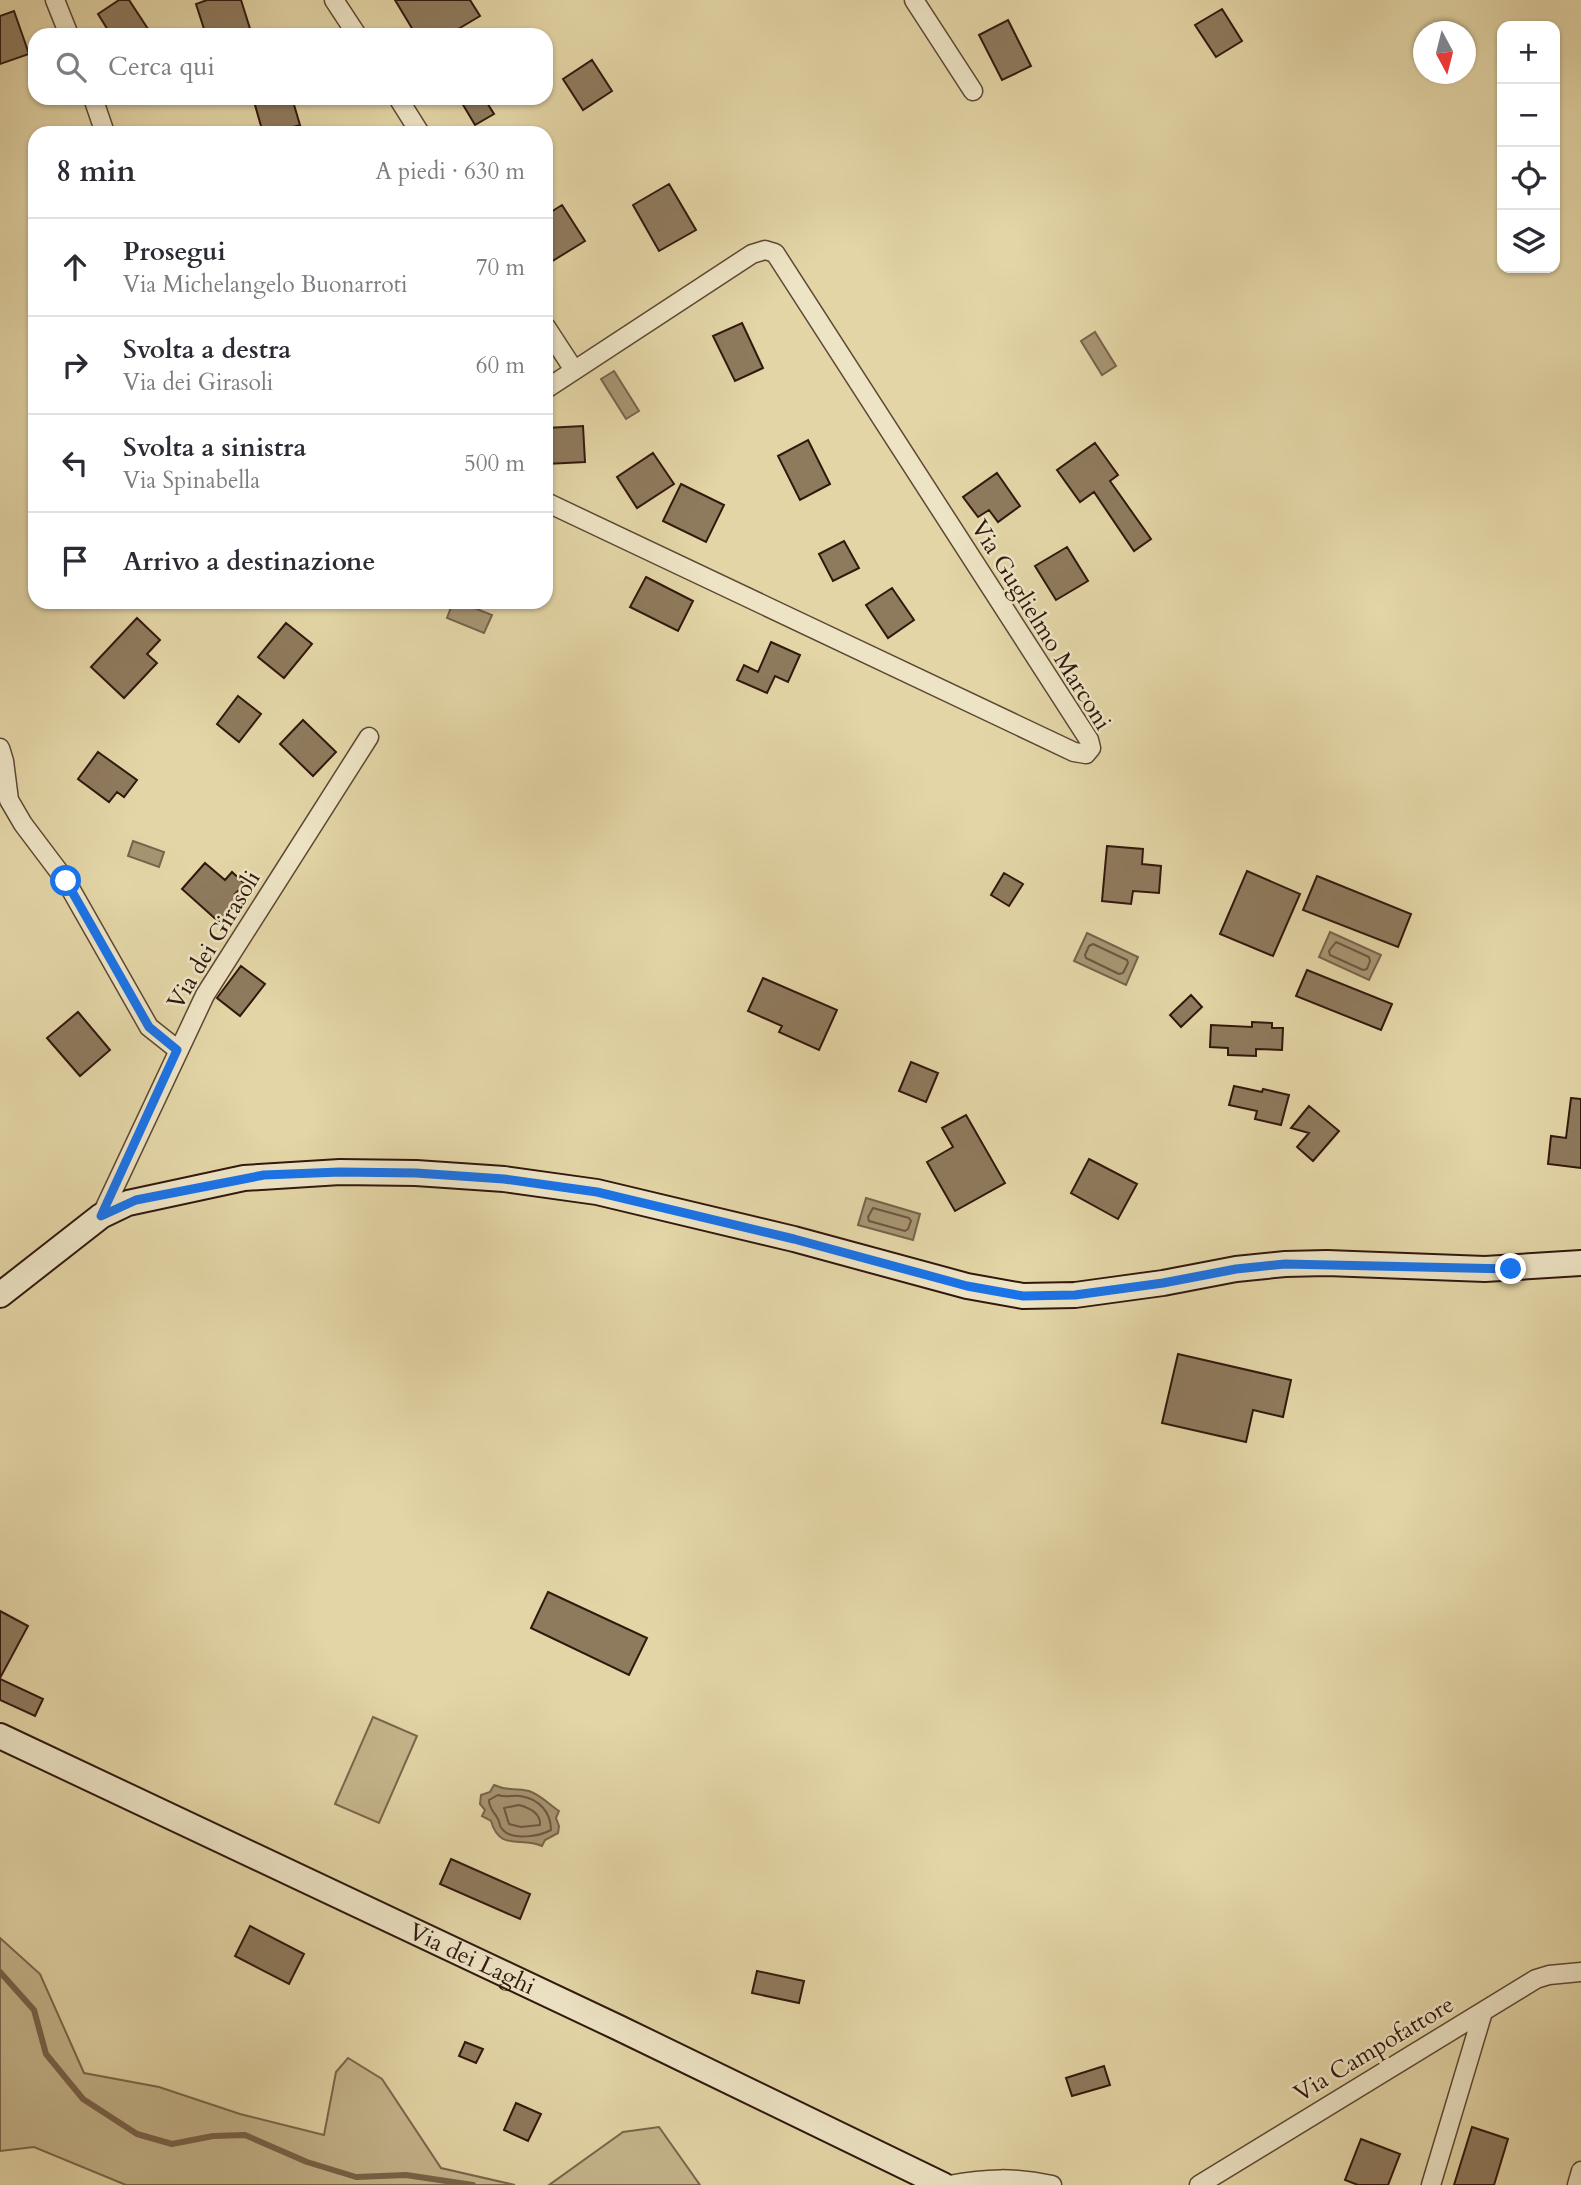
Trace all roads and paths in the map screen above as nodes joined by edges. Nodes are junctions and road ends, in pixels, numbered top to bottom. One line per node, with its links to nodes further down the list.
1 (55, 0): 4 (street)
2 (334, 0): 5 (street)
3 (914, 0): 6 (street)
4 (66, 28)
5 (352, 28)
6 (973, 91)
7 (95, 105): 9 (street)
8 (402, 105): 10 (street)
9 (103, 126)
10 (416, 126)
11 (553, 338): 12 (street)
12 (574, 370): 13 (street, Via Guglielmo Marconi); 14 (street, Via Guglielmo Marconi)
13 (553, 384)
14 (553, 505)
15 (369, 737): 17 (street, Via dei Girasoli)
16 (0, 748): 17 (street)
17 (177, 1050): 18 (street, Via dei Girasoli)
18 (101, 1216): 19 (street); 20 (street)
19 (1581, 1263)
20 (0, 1295)
21 (0, 1735): 25 (street, Via dei Laghi)
22 (1581, 1972): 23 (street, Via Campofattore)
23 (1483, 2012): 28 (street, Via Campofattore); 29 (street)
24 (1581, 2171): 30 (street)
25 (943, 2185)
26 (950, 2185): 27 (street)
27 (1052, 2185)
28 (1199, 2185)
29 (1431, 2185)
30 (1577, 2185)

